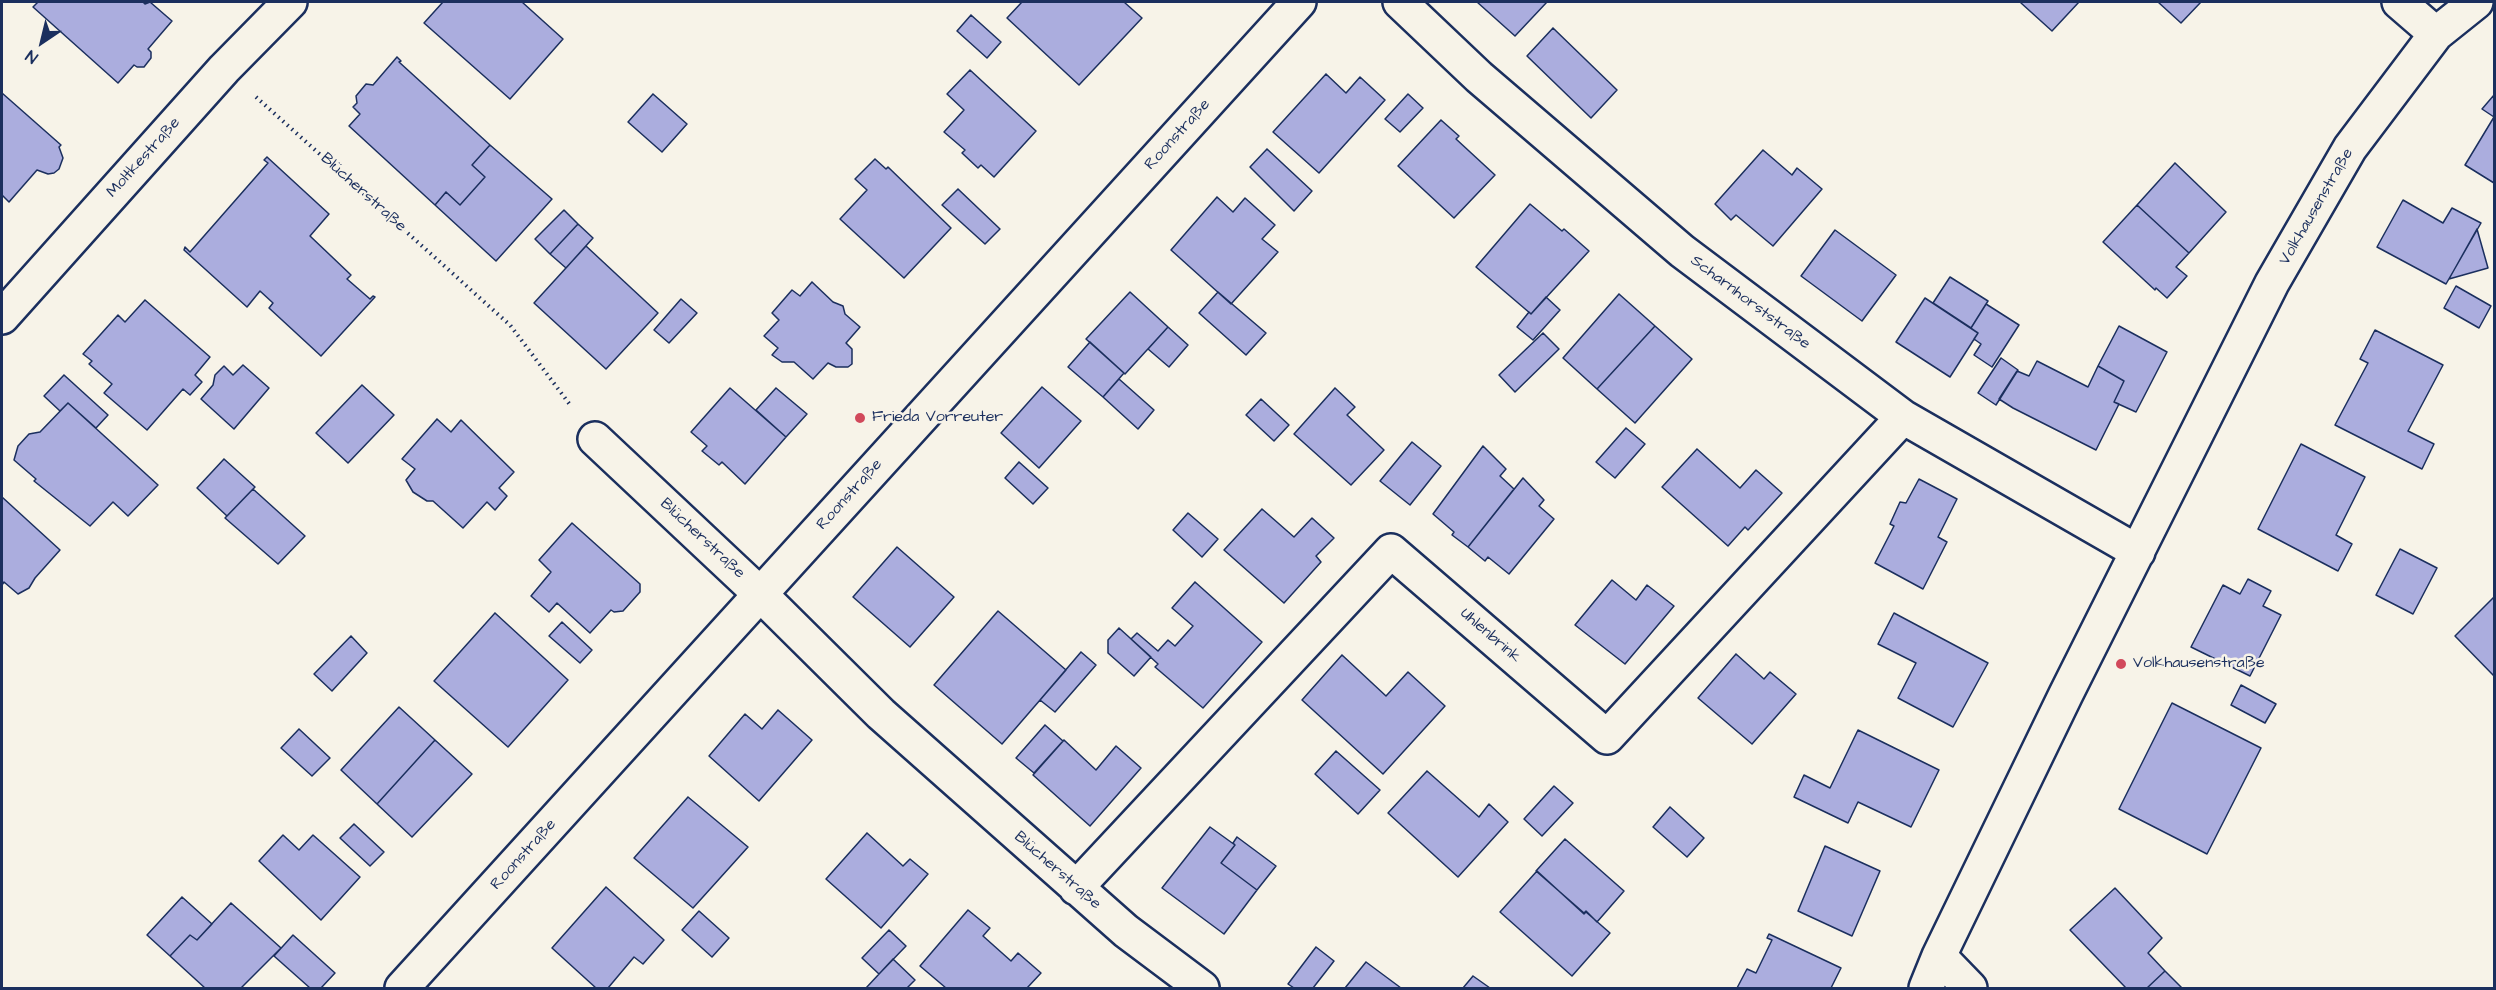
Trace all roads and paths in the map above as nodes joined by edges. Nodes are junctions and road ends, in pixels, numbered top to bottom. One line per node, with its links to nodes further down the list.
1 (290, 2): 7 (street, Moltkestraße)
2 (1299, 2): 12 (street, Roonstraße)
3 (1400, 2): 9 (street, Scharnhorststraße)
4 (2399, 2): 6 (street)
5 (2476, 2): 6 (street, Volkhausenstraße)
6 (2436, 33): 11 (street, Volkhausenstraße)
7 (224, 69): 8 (street, Moltkestraße); 10 (path, Blücherstraße)
8 (2, 317)
9 (1903, 417): 11 (street, Scharnhorststraße); 13 (street, Uhlenbrink)
10 (595, 439): 12 (street, Blücherstraße)
11 (2138, 552): 14 (street, Volkhausenstraße)
12 (760, 594): 13 (street, Blücherstraße); 15 (street, Roonstraße)
13 (1076, 888): 16 (street, Blücherstraße)
14 (1939, 956): 17 (street, Volkhausenstraße); 18 (street)
15 (402, 988)
16 (1202, 988)
17 (1926, 988)
18 (1970, 988)

